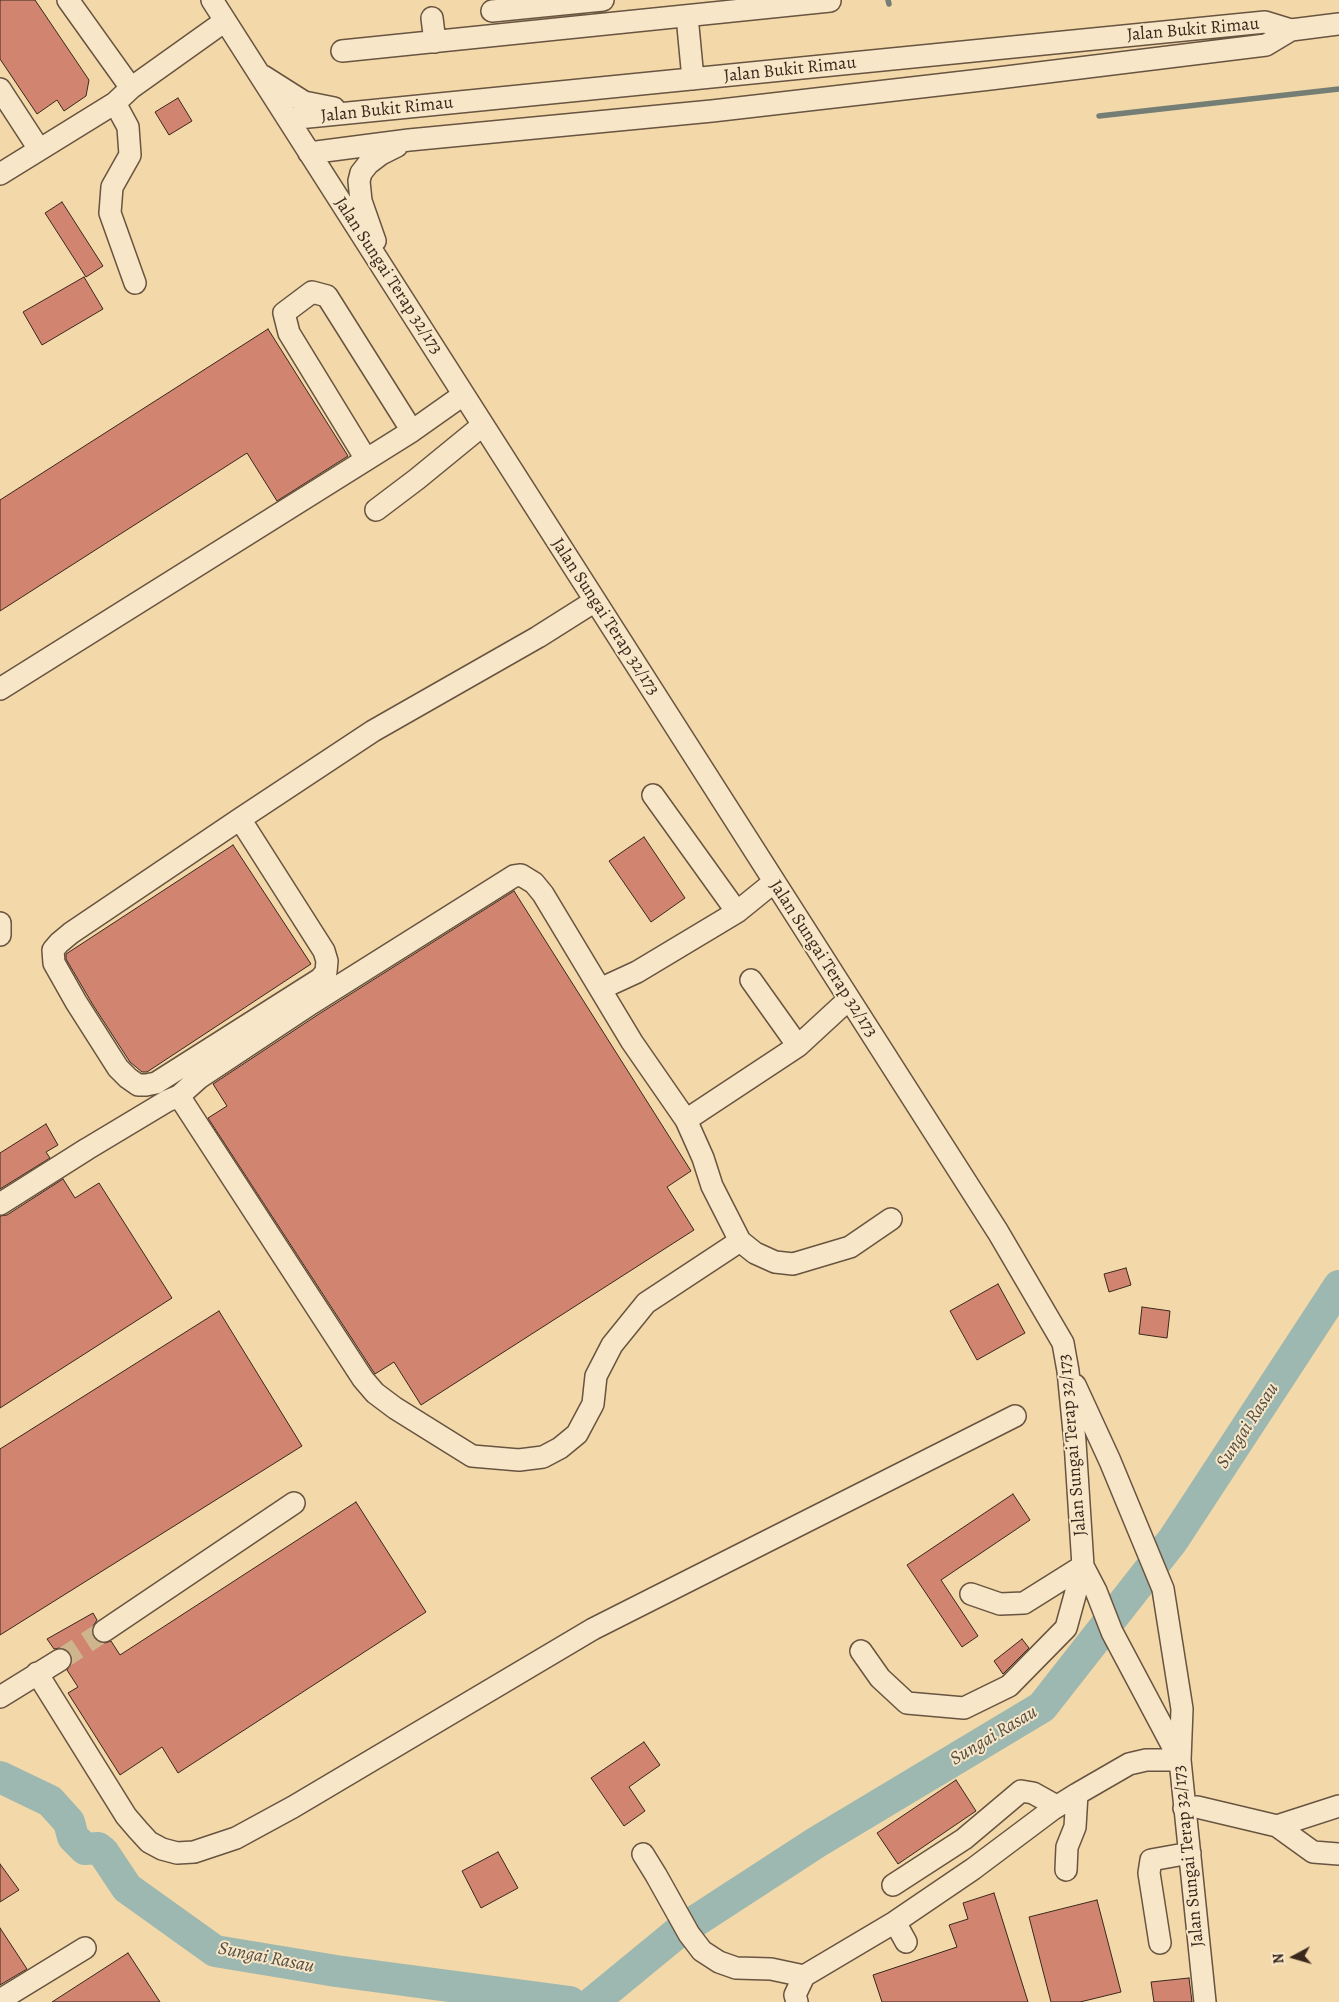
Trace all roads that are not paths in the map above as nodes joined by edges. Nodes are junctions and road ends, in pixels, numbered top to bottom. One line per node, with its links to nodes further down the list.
1 (68, 0): 16 (street)
2 (212, 0): 8 (street, Jalan Sungai Terap 32/173)
3 (603, 0): 5 (street)
4 (830, 1): 6 (street)
5 (495, 6): 11 (street)
6 (686, 16): 11 (street); 15 (street)
7 (432, 18): 12 (street)
8 (225, 21): 14 (street, Jalan Sungai Terap 32/173); 16 (street)
9 (1339, 24): 10 (street, Jalan Bukit Rimau)
10 (1291, 30): 15 (street, Jalan Bukit Rimau); 21 (street, Jalan Bukit Rimau)
11 (494, 36): 12 (street)
12 (435, 42): 13 (street)
13 (342, 51)
14 (258, 72): 19 (street); 20 (street, Jalan Sungai Terap 32/173)
15 (693, 80): 19 (street, Jalan Bukit Rimau)
16 (131, 88): 18 (street)
17 (0, 89): 22 (street)
18 (115, 103): 22 (street); 26 (street)
19 (400, 108): 20 (street, Jalan Bukit Rimau)
20 (288, 119): 23 (street, Jalan Sungai Terap 32/173)
21 (409, 140): 23 (street, Jalan Bukit Rimau); 25 (street)
22 (39, 149): 24 (street)
23 (309, 153): 25 (street, Jalan Sungai Terap 32/173)
24 (0, 174)
25 (384, 270): 27 (street, Jalan Sungai Terap 32/173)
26 (135, 283)
27 (463, 394): 28 (street, Jalan Sungai Terap 32/173); 29 (street)
28 (483, 425): 31 (street); 32 (street, Jalan Sungai Terap 32/173)
29 (412, 431): 30 (street); 30 (street)
30 (366, 459): 33 (street)
31 (376, 510)
32 (595, 602): 35 (street); 36 (street, Jalan Sungai Terap 32/173)
33 (0, 689)
34 (653, 795): 37 (street)
35 (240, 819): 35 (street)
36 (774, 882): 37 (street); 42 (street, Jalan Sungai Terap 32/173)
37 (737, 912): 41 (street)
38 (0, 923): 39 (street)
39 (0, 935)
40 (751, 980): 43 (street)
41 (600, 989): 44 (street); 45 (street)
42 (849, 999): 43 (street); 49 (street, Jalan Sungai Terap 32/173)
43 (798, 1046): 45 (street)
44 (180, 1096): 46 (street); 48 (street)
45 (686, 1120): 48 (street)
46 (0, 1204)
47 (891, 1219): 48 (street)
48 (740, 1241)
49 (1068, 1371): 52 (street, Jalan Sungai Terap 32/173); 59 (street)
50 (1015, 1416): 57 (street)
51 (294, 1503): 54 (street)
52 (1083, 1566): 53 (street); 55 (street); 59 (street, Jalan Sungai Terap 32/173)
53 (971, 1594)
54 (104, 1631)
55 (861, 1652)
56 (60, 1660): 57 (street)
57 (37, 1673): 58 (street)
58 (0, 1697)
59 (1180, 1760): 60 (street); 62 (street, Jalan Sungai Terap 32/173)
60 (1077, 1794): 63 (street); 68 (street)
61 (1339, 1806): 64 (street)
62 (1184, 1808): 64 (street); 65 (street, Jalan Sungai Terap 32/173)
63 (1053, 1810): 69 (street); 70 (street)
64 (1277, 1826): 67 (street)
65 (1190, 1853): 72 (street); 77 (street, Jalan Sungai Terap 32/173)
66 (643, 1854): 74 (street)
67 (1339, 1854)
68 (1066, 1870)
69 (893, 1885)
70 (895, 1922): 71 (street); 74 (street)
71 (906, 1942)
72 (1160, 1943)
73 (85, 1948): 75 (street)
74 (804, 1976): 76 (street)
75 (0, 2000)
76 (796, 2002)
77 (1205, 2002)

